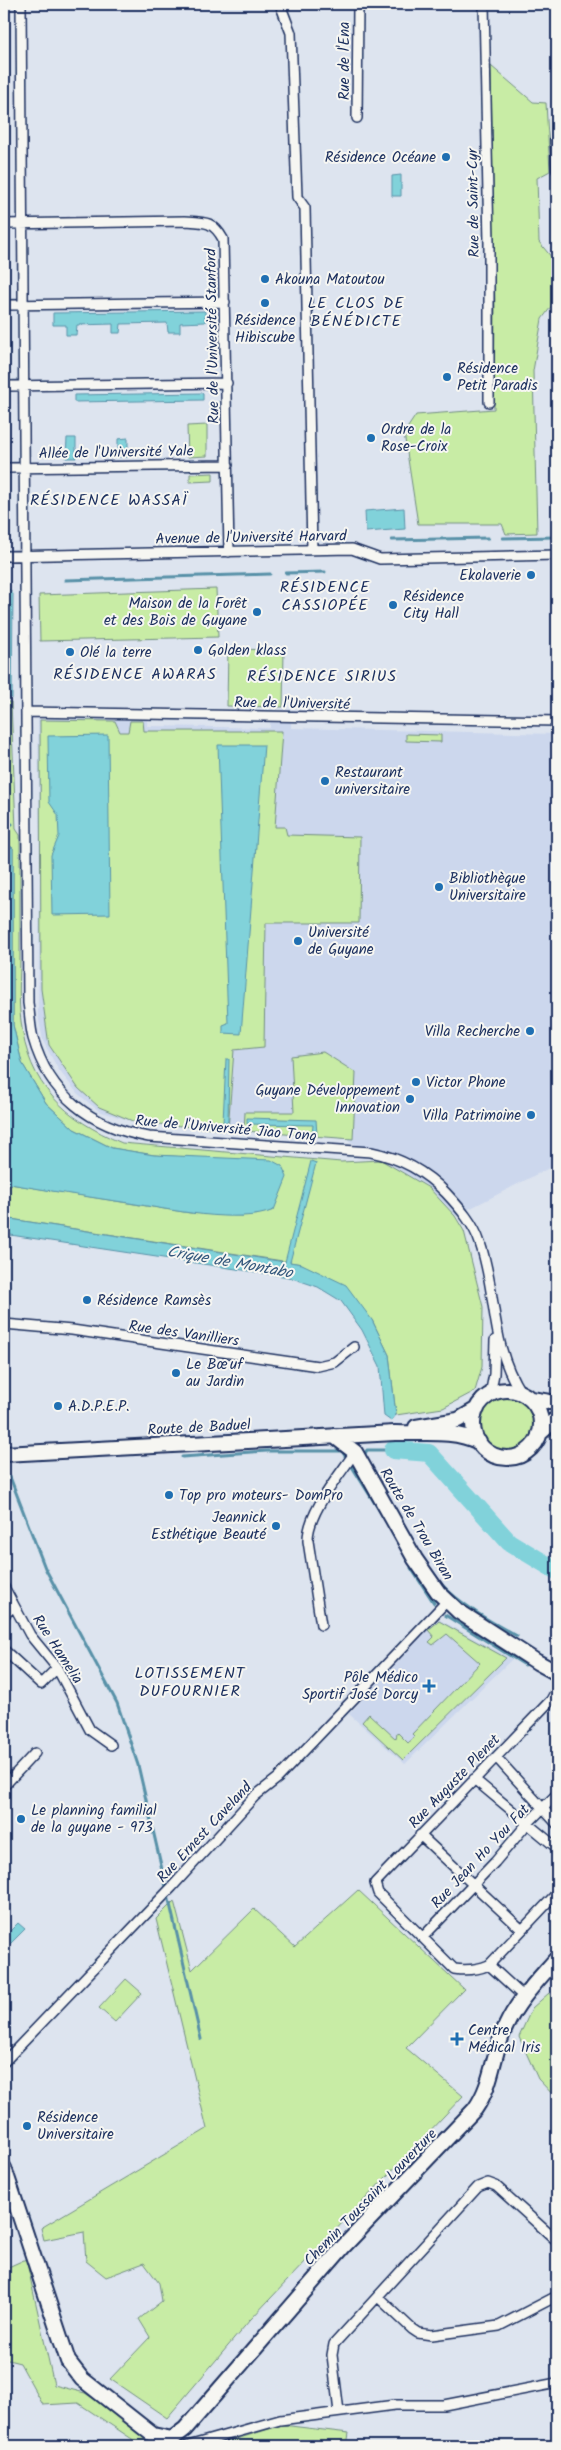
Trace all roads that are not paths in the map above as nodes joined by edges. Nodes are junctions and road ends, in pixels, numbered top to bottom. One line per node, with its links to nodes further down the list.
1 (22, 4): 8 (street, Rue de l'Université Jiao Tong)
2 (280, 4): 20 (street)
3 (358, 4): 5 (street, Rue de l'Ena)
4 (484, 4): 16 (street, Rue de Saint-Cyr)
5 (357, 118)
6 (557, 124): 7 (street)
7 (557, 170)
8 (22, 223): 9 (street, Rue de l'Université Stanford); 10 (street, Rue de l'Université Stanford); 12 (street, Rue de l'Université Jiao Tong)
9 (4, 224)
10 (225, 302): 12 (street); 13 (street, Rue de l'Université Stanford)
11 (4, 305): 12 (street)
12 (22, 305): 15 (street, Rue de l'Université Jiao Tong)
13 (227, 384): 15 (street); 17 (street, Rue de l'Université Stanford)
14 (4, 386): 15 (street)
15 (24, 386): 18 (street, Rue de l'Université Jiao Tong)
16 (489, 402)
17 (228, 465): 18 (street, Allée de l'Université Yale); 21 (street, Rue de l'Université Stanford)
18 (25, 467): 19 (street, Allée de l'Université Yale); 24 (street, Rue de l'Université Jiao Tong)
19 (4, 468)
20 (312, 550): 21 (street, Avenue de l'Université Harvard); 22 (street, Avenue de l'Université Harvard)
21 (229, 552): 24 (street, Avenue de l'Université Harvard)
22 (557, 555)
23 (4, 556): 24 (street, Avenue de l'Université Harvard)
24 (26, 556): 25 (street, Rue de l'Université Jiao Tong)
25 (27, 712): 26 (street, Rue de l'Université); 28 (street, Rue de l'Université Jiao Tong)
26 (557, 721)
27 (4, 1324): 29 (street, Rue des Vanilliers)
28 (495, 1327): 30 (street); 31 (street)
29 (354, 1347)
30 (490, 1395): 31 (main road); 33 (main road)
31 (526, 1396): 32 (main road); 37 (main road)
32 (557, 1403)
33 (476, 1409): 35 (main road, Route de Baduel); 39 (main road)
34 (557, 1418): 37 (main road)
35 (395, 1433): 36 (main road, Route de Baduel); 39 (main road, Route de Baduel)
36 (376, 1434): 38 (main road, Route de Baduel); 40 (main road)
37 (539, 1434): 39 (main road)
38 (334, 1436): 40 (main road, Route de Trou Biran); 41 (main road, Route de Baduel)
39 (478, 1442)
40 (355, 1452): 43 (main road, Route de Trou Biran); 46 (street)
41 (4, 1454)
42 (4, 1587): 44 (street, Rue Hamelia)
43 (446, 1601): 49 (main road, Route de Trou Biran); 70 (street, Rue Ernest Caveland)
44 (14, 1606): 45 (street); 48 (street, Rue Hamelia)
45 (4, 1615)
46 (321, 1625)
47 (4, 1650): 48 (street)
48 (57, 1668): 52 (street, Rue Hamelia)
49 (557, 1673)
50 (557, 1689): 51 (street, Rue Auguste Plenet)
51 (554, 1703): 54 (street, Rue Auguste Plenet)
52 (111, 1745)
53 (35, 1754): 56 (street)
54 (496, 1757): 55 (street, Rue Auguste Plenet); 58 (street)
55 (474, 1779): 59 (street); 61 (street, Rue Auguste Plenet)
56 (4, 1786)
57 (557, 1794): 58 (street, Rue Jean Ho You Fat)
58 (543, 1807): 59 (street, Rue Jean Ho You Fat); 60 (street)
59 (527, 1824): 62 (street); 63 (street, Rue Jean Ho You Fat)
60 (557, 1824)
61 (420, 1835): 63 (street); 66 (street, Rue Auguste Plenet)
62 (557, 1848)
63 (473, 1885): 65 (street); 66 (street, Rue Jean Ho You Fat)
64 (557, 1893): 65 (street)
65 (522, 1930): 68 (street)
66 (423, 1937): 68 (street)
67 (557, 1958): 69 (main road, Chemin Toussaint Louverture)
68 (489, 1965): 69 (street)
69 (524, 1997): 77 (main road, Chemin Toussaint Louverture)
70 (4, 2062)
71 (4, 2168): 77 (main road)
72 (557, 2241): 74 (street)
73 (557, 2296): 74 (street)
74 (378, 2297): 76 (street)
75 (557, 2383): 76 (street)
76 (339, 2412): 78 (street)
77 (172, 2439): 78 (street)
78 (188, 2446)

